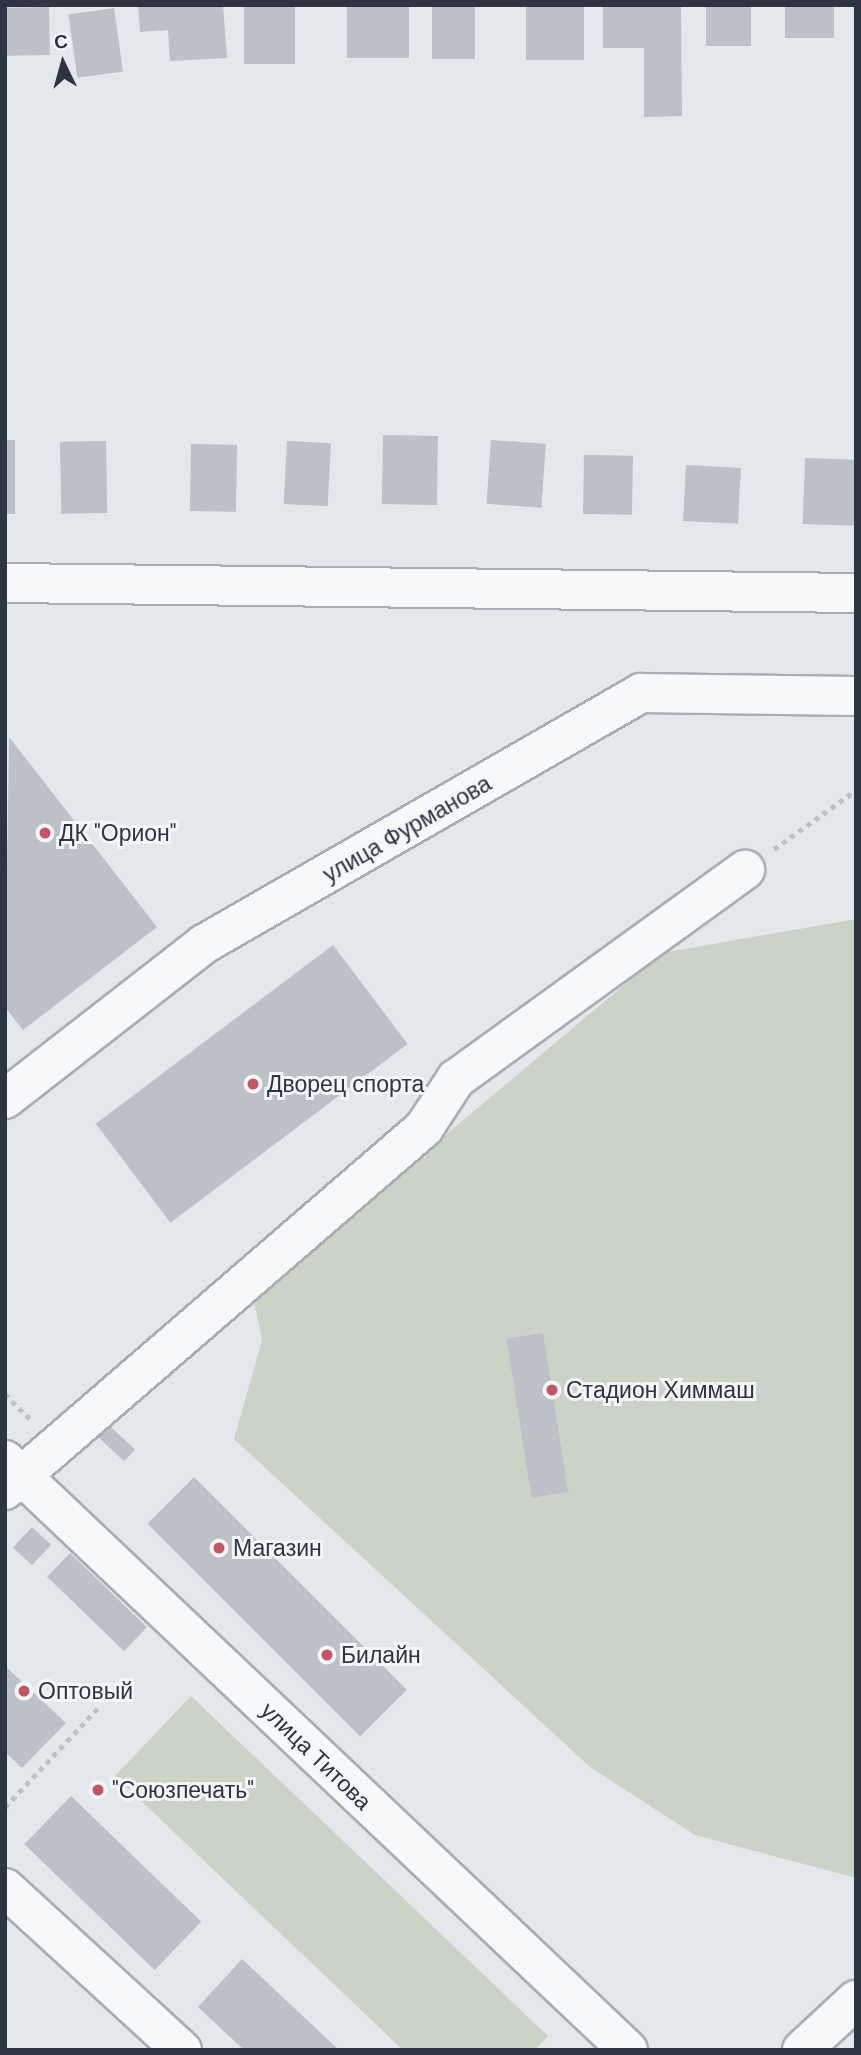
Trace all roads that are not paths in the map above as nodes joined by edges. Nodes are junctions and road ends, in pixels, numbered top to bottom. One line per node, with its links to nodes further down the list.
1 (5, 583): 2 (street)
2 (856, 593)
3 (856, 696): 5 (street, улица Фурманова)
4 (746, 870): 6 (street)
5 (5, 1099)
6 (10, 1475): 9 (street, улица Титова)
7 (5, 1888): 10 (street)
8 (856, 2000): 11 (street)
9 (611, 2045)
10 (182, 2050)
11 (802, 2050)

